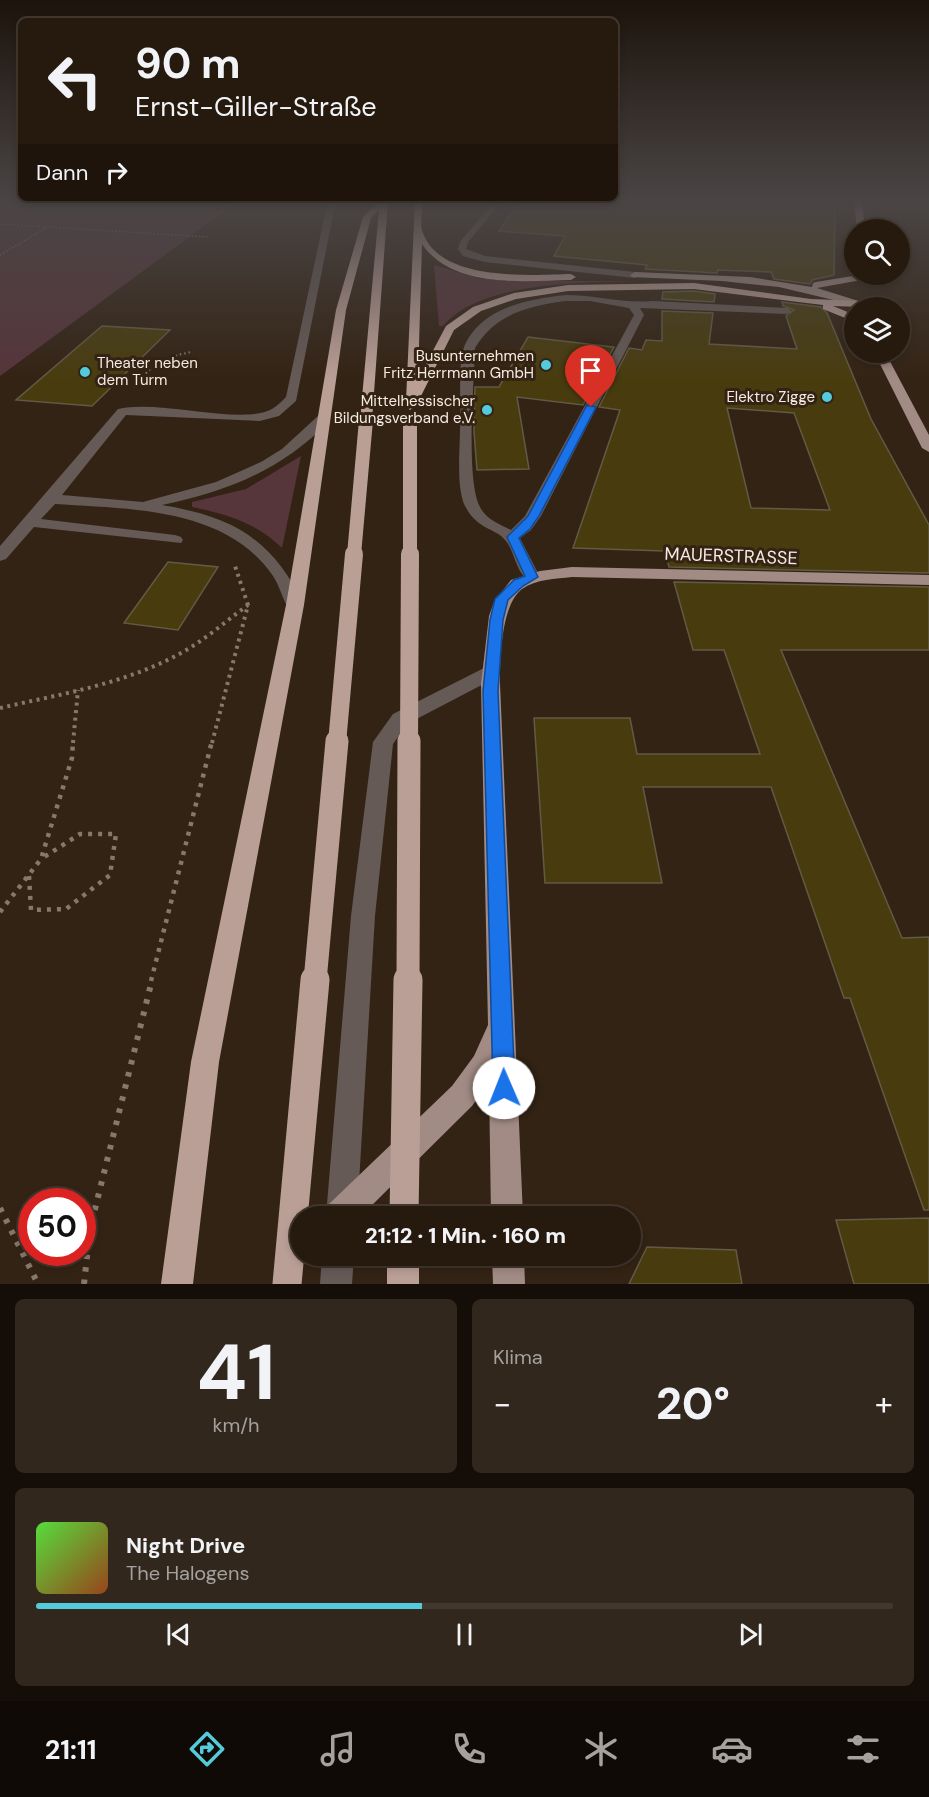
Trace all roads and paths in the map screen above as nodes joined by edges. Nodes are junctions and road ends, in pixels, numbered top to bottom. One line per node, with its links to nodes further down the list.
1 (320, 260): 20 (street)
2 (355, 260): 18 (highway)
3 (379, 260): 51 (highway, bridge)
4 (415, 260): 17 (highway)
5 (443, 260): 7 (highway)
6 (494, 260): 7 (street)
7 (635, 274): 8 (main road)
8 (797, 286): 9 (main road); 9 (main road)
9 (864, 291): 10 (highway)
10 (811, 302): 13 (highway); 17 (highway)
11 (633, 306): 12 (street); 23 (street); 23 (street)
12 (787, 311)
13 (844, 315)
14 (191, 352): 16 (path)
15 (885, 363): 19 (main road)
16 (149, 370)
17 (410, 413): 40 (highway, bridge)
18 (323, 419): 21 (street); 30 (highway)
19 (929, 448)
20 (51, 499): 21 (street); 22 (street)
21 (133, 506): 30 (street)
22 (30, 522): 24 (street); 25 (street)
23 (512, 537): 27 (street)
24 (175, 540)
25 (0, 555)
26 (232, 559): 29 (path)
27 (532, 577): 28 (main road, MAUERSTRASSE); 31 (main road)
28 (929, 580)
29 (248, 604): 32 (path); 48 (path)
30 (295, 605): 49 (highway)
31 (490, 672): 37 (main road); 38 (street)
32 (78, 690): 33 (path); 34 (path)
33 (0, 708)
34 (42, 859): 35 (path); 35 (path)
35 (29, 876): 36 (path)
36 (0, 912)
37 (502, 1024): 39 (main road); 41 (main road)
38 (341, 1206)
39 (350, 1206)
40 (404, 1206)
41 (507, 1206)
42 (0, 1208): 47 (path)
43 (291, 1266): 50 (main road)
44 (337, 1266): 52 (street)
45 (403, 1266): 53 (highway)
46 (508, 1266): 54 (main road)
47 (38, 1284)
48 (84, 1284)
49 (177, 1284)
50 (273, 1284)
51 (287, 1284)
52 (336, 1284)
53 (403, 1284)
54 (509, 1284)

